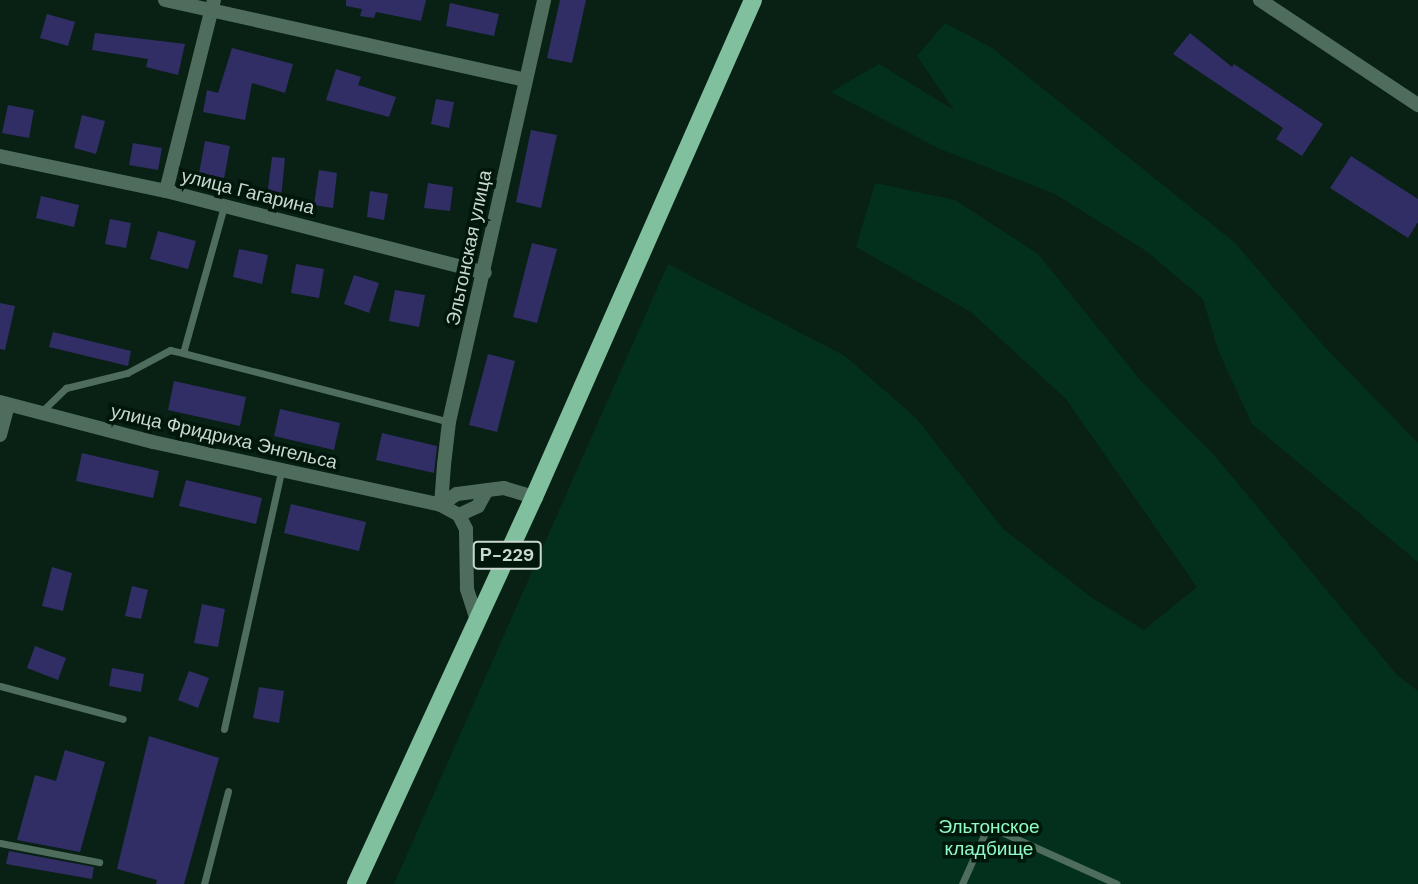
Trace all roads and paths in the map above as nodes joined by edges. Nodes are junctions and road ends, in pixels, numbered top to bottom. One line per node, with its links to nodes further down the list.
1 (165, 0): 5 (street)
2 (544, 0): 6 (street, Эльтонская улица)
3 (753, 0): 19 (main road, Р-229)
4 (1260, 0): 7 (street)
5 (213, 5): 6 (street); 9 (street)
6 (525, 80): 11 (street, Эльтонская улица)
7 (1418, 105)
8 (0, 156): 9 (street, улица Гагарина)
9 (166, 191): 10 (street, улица Гагарина)
10 (225, 206): 11 (street, улица Гагарина); 12 (lane)
11 (485, 273): 15 (street, Эльтонская улица)
12 (183, 353): 14 (lane); 15 (lane)
13 (4, 403): 14 (street, улица Фридриха Энгельса); 16 (street)
14 (41, 412): 17 (street, улица Фридриха Энгельса)
15 (449, 422): 20 (street, Эльтонская улица)
16 (0, 435)
17 (281, 472): 20 (street, улица Фридриха Энгельса); 25 (lane)
18 (487, 490): 19 (street); 20 (street); 21 (street)
19 (534, 498): 22 (main road, Р-229)
20 (440, 505): 21 (street, улица Фридриха Энгельса)
21 (459, 515): 22 (street)
22 (477, 620): 30 (main road, Р-229)
23 (0, 686): 24 (lane)
24 (123, 719)
25 (224, 729)
26 (228, 792): 29 (lane)
27 (0, 843): 28 (lane)
28 (99, 862)
29 (204, 884)
30 (356, 884)
31 (962, 884): 32 (lane)
32 (1117, 884)

